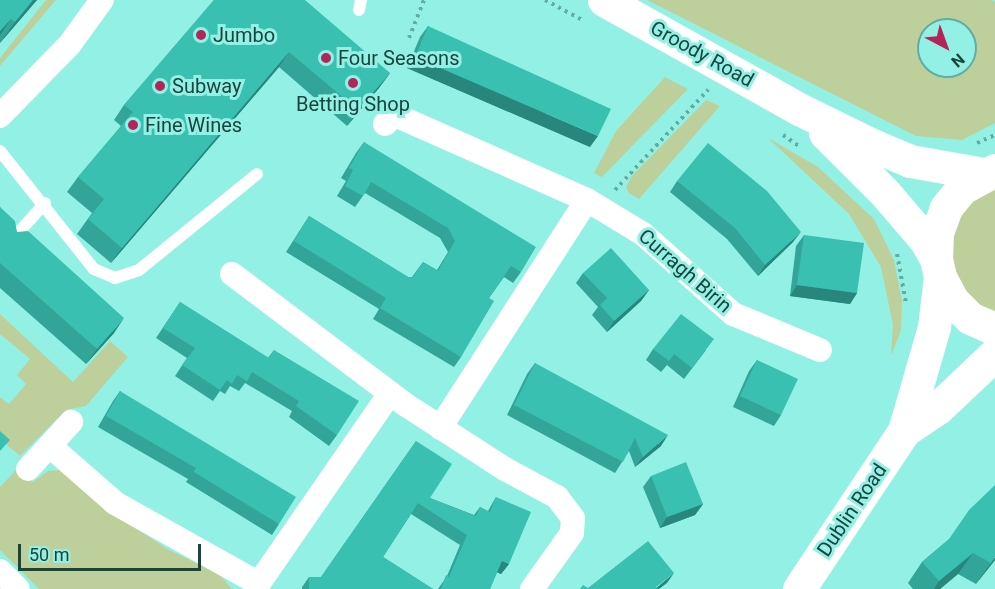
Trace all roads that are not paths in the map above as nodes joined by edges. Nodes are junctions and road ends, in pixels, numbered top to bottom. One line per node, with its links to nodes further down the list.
1 (102, 0): 4 (street)
2 (604, 0): 3 (main road, Groody Road)
3 (799, 109): 7 (main road); 12 (main road)
4 (0, 117)
5 (385, 124): 10 (street, Curragh Birin)
6 (0, 151): 9 (lane)
7 (989, 172): 12 (main road)
8 (256, 174): 9 (lane)
9 (45, 203): 11 (lane)
10 (595, 205): 15 (street, Curragh Birin); 19 (street)
11 (11, 241)
12 (938, 268): 14 (main road); 20 (main road)
13 (232, 274): 17 (street)
14 (995, 329)
15 (820, 350)
16 (995, 354): 20 (main road)
17 (390, 393): 19 (street); 24 (street)
18 (71, 422): 21 (street)
19 (440, 428): 26 (street)
20 (904, 431): 27 (main road, Dublin Road)
21 (50, 446): 22 (street); 24 (street)
22 (28, 468)
23 (0, 571): 25 (street)
24 (255, 585)
25 (18, 589)
26 (532, 589)
27 (799, 589)

